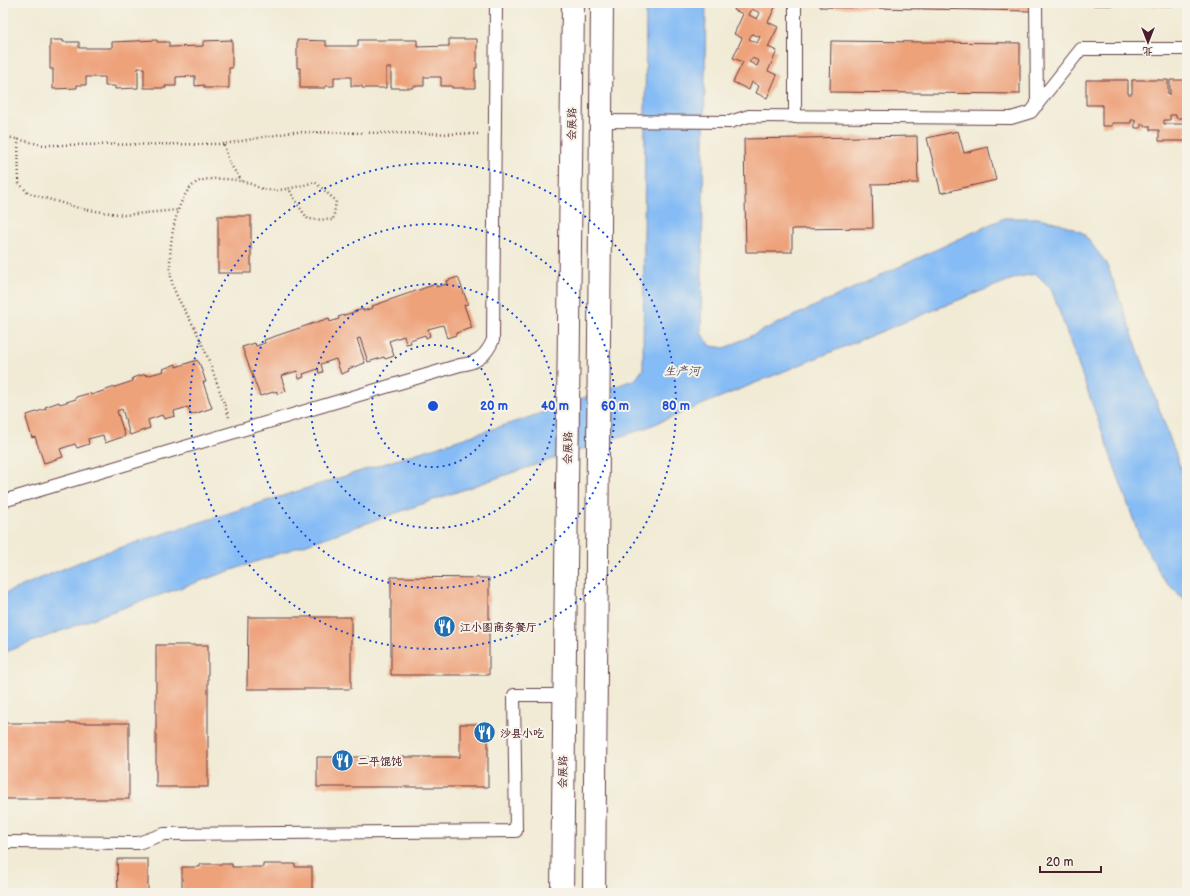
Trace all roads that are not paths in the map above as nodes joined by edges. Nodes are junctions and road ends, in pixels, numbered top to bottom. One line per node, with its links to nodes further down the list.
1 (496, 3): 10 (lane)
2 (573, 3): 11 (street, 会展路)
3 (602, 3): 9 (street)
4 (795, 3): 8 (lane)
5 (1036, 3): 7 (lane)
6 (1187, 49): 7 (lane)
7 (1037, 105): 8 (lane)
8 (795, 116): 9 (lane)
9 (601, 121): 14 (street)
10 (3, 501)
11 (564, 695): 12 (lane); 13 (street, 会展路)
12 (3, 842)
13 (562, 893)
14 (594, 893)

